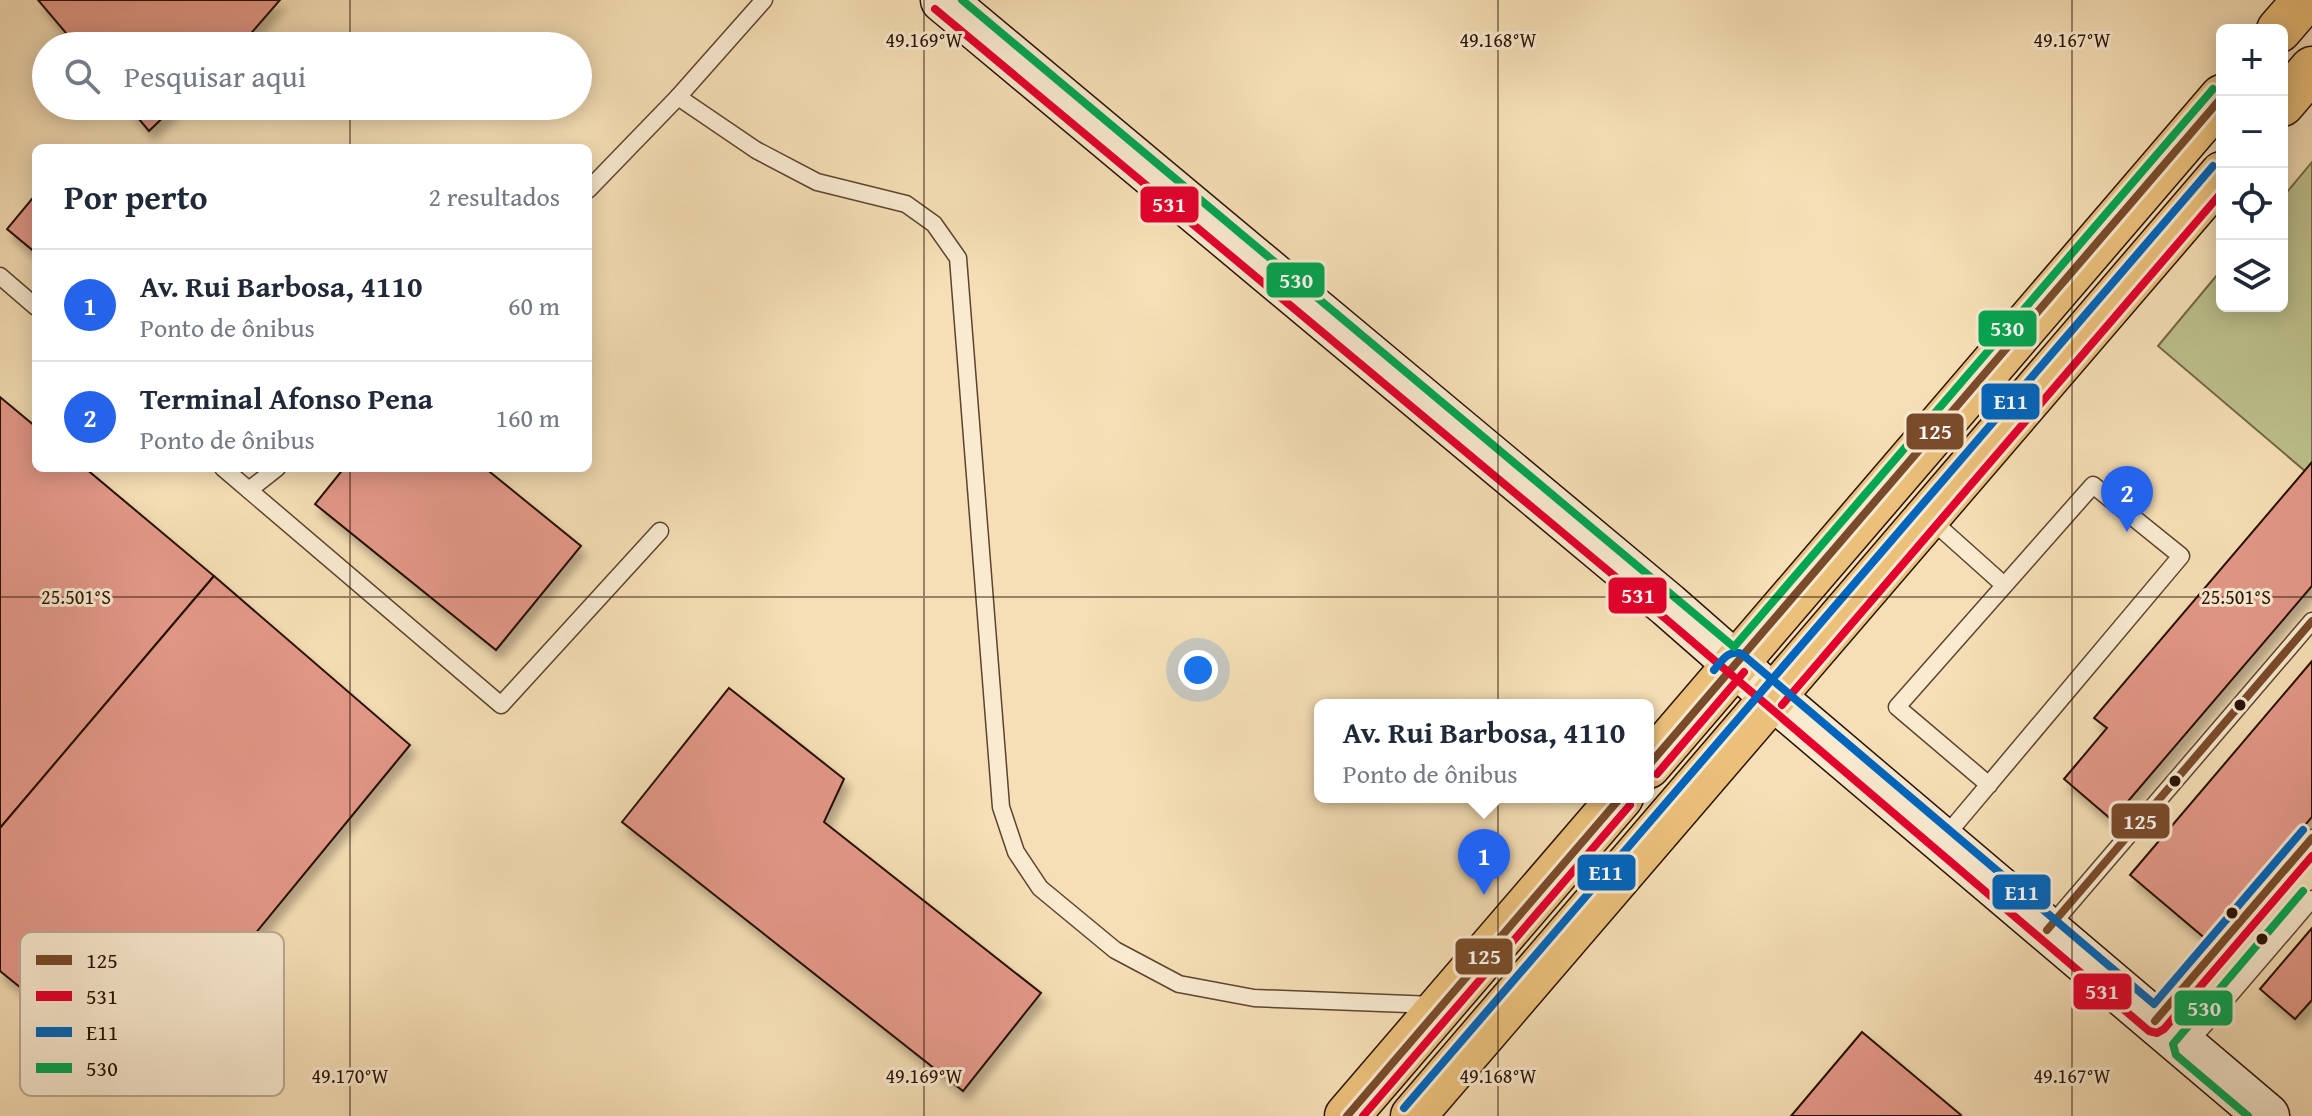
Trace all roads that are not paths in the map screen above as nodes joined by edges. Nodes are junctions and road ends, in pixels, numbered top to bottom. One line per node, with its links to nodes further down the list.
1 (764, 0): 6 (lane)
2 (943, 0): 20 (main road)
3 (2309, 0): 4 (main road)
4 (2285, 24)
5 (2312, 69): 7 (main road)
6 (678, 97): 10 (lane); 29 (lane)
7 (2288, 97)
8 (2216, 104): 20 (main road)
9 (2216, 181): 16 (main road)
10 (592, 186)
11 (0, 276): 12 (lane)
12 (32, 304)
13 (228, 472): 15 (lane)
14 (272, 472): 15 (lane)
15 (249, 490): 17 (lane)
16 (1928, 517): 18 (lane); 21 (main road)
17 (660, 531)
18 (2004, 585): 23 (lane); 23 (lane)
19 (2312, 621): 28 (lane)
20 (1735, 664): 21 (main road); 22 (main road)
21 (1773, 697): 26 (main road); 31 (main road)
22 (1654, 759)
23 (1989, 785): 26 (lane)
24 (1616, 803): 29 (main road)
25 (2312, 838): 30 (lane)
26 (1942, 840): 28 (main road)
27 (2312, 899): 30 (lane)
28 (2047, 930): 30 (main road)
29 (1442, 1006): 32 (main road)
30 (2170, 1034): 33 (main road)
31 (1423, 1113)
32 (1347, 1116)
33 (2267, 1116)

